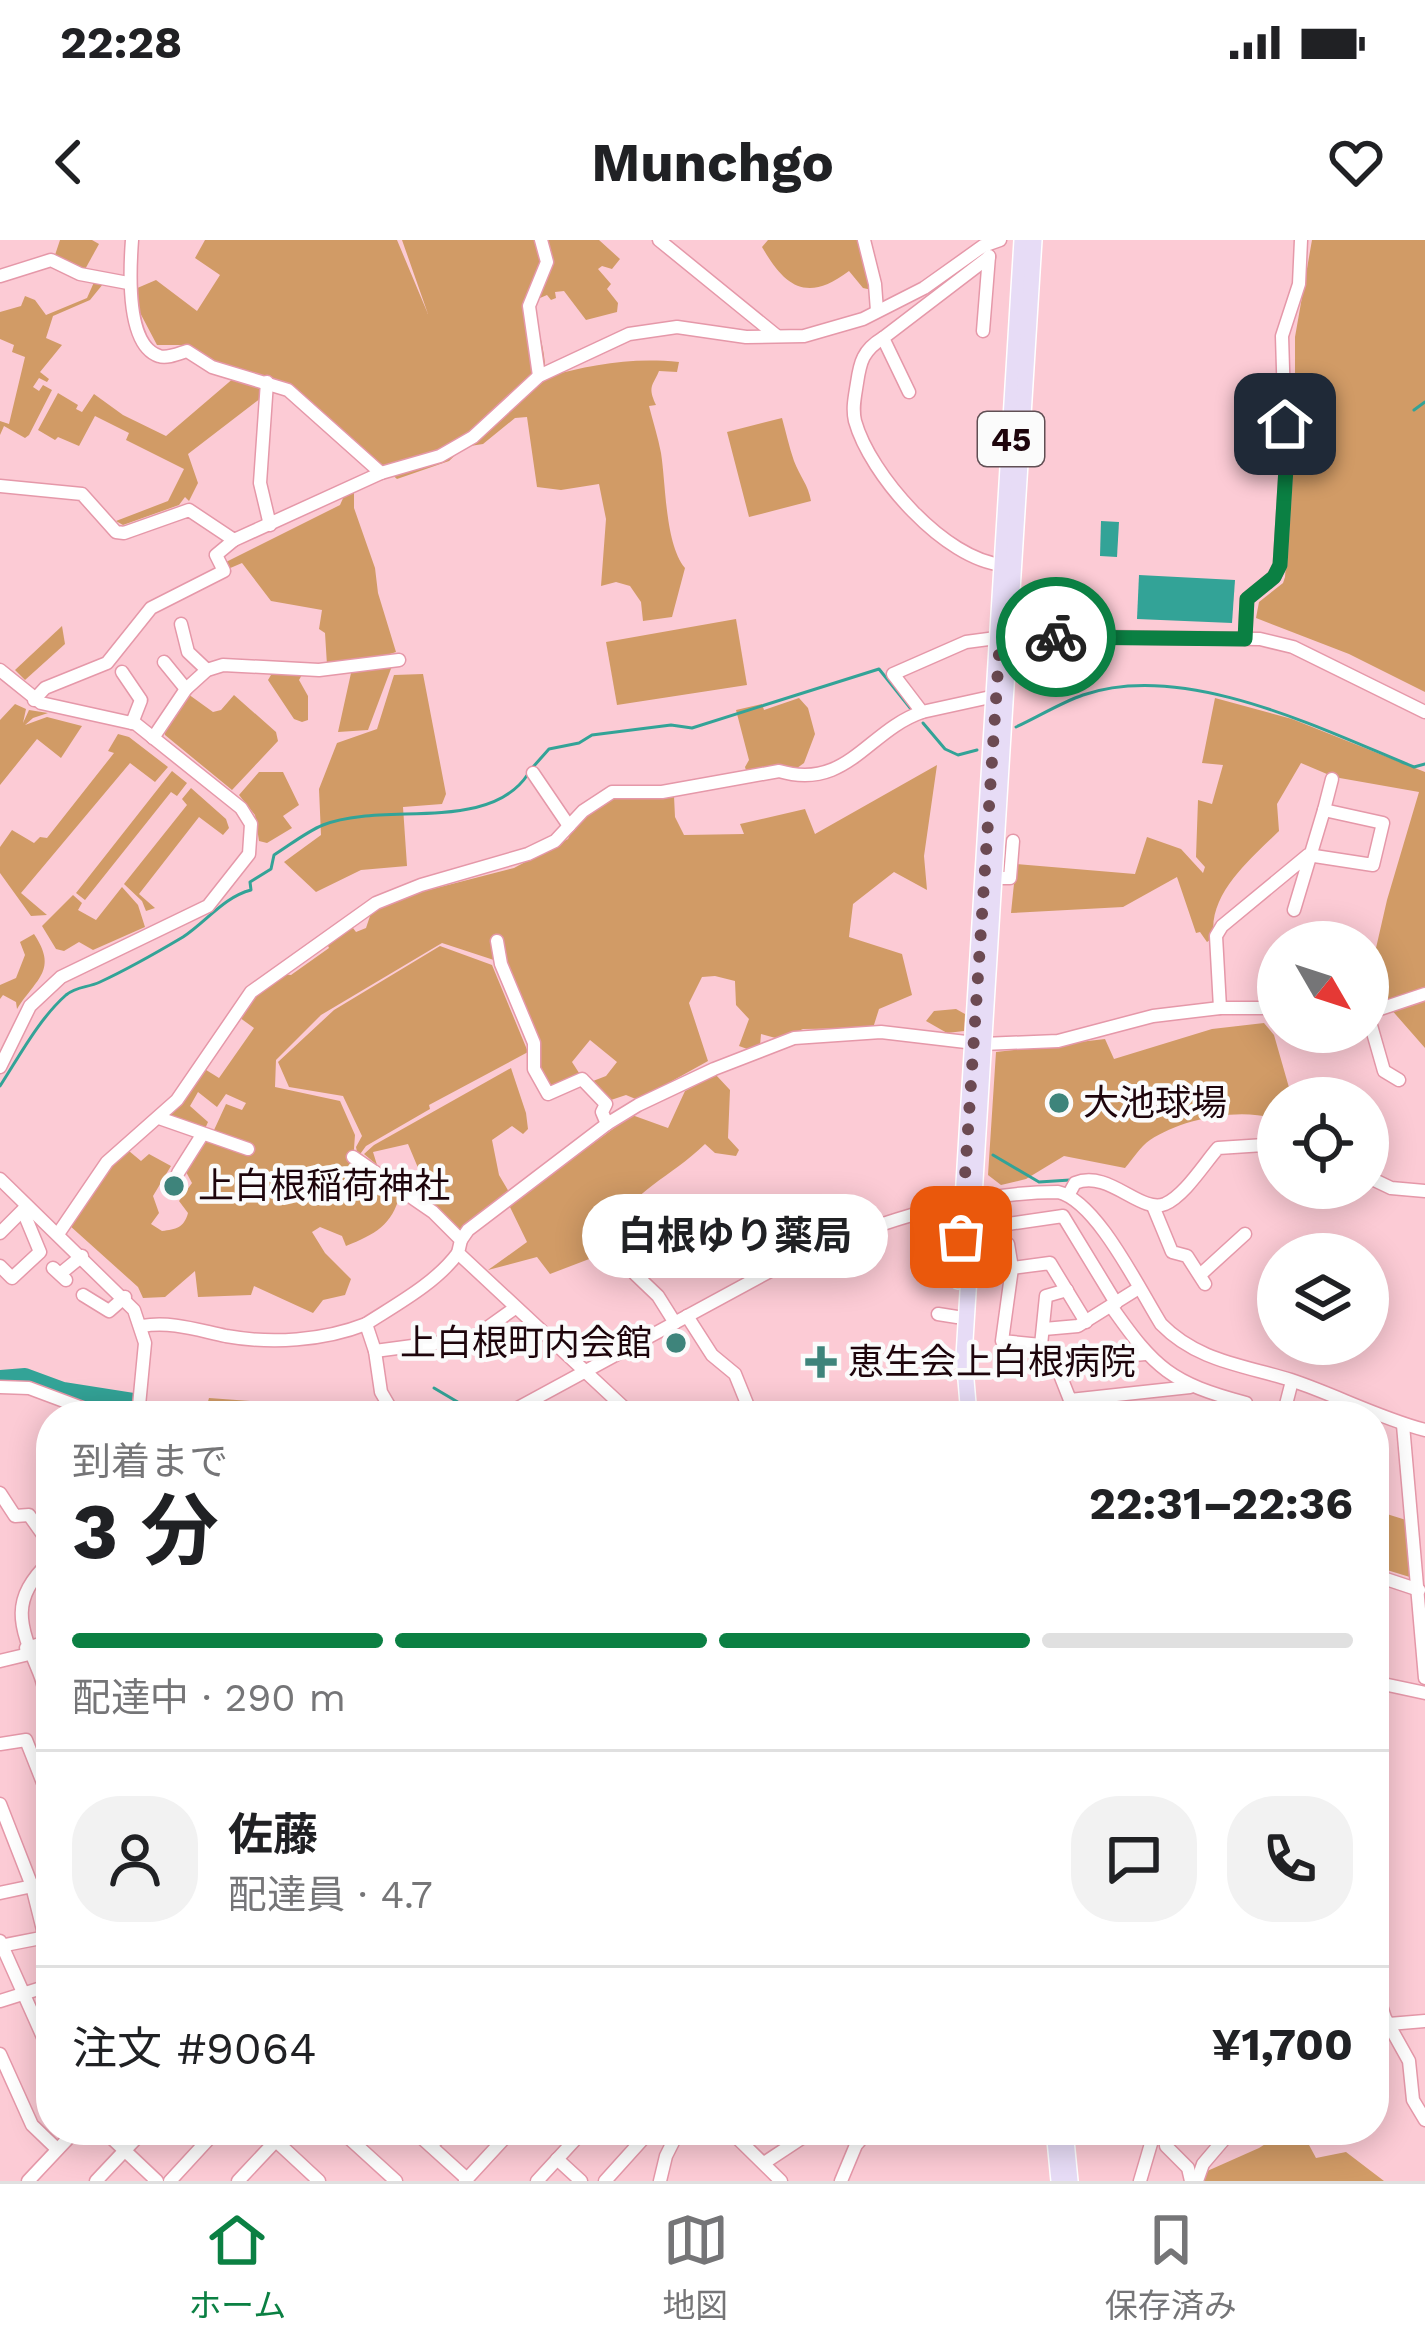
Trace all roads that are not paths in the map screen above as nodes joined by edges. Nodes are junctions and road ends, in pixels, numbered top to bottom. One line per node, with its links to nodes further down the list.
1 (132, 240): 10 (street)
2 (541, 240): 15 (street)
3 (658, 240): 13 (street)
4 (865, 240): 11 (street)
5 (1022, 240): 22 (main road, 45)
6 (1034, 240): 24 (main road, 45)
7 (1300, 240): 25 (street)
8 (993, 247): 11 (street); 12 (street); 14 (street)
9 (0, 276): 10 (street)
10 (128, 283): 16 (street)
11 (877, 311): 13 (street)
12 (982, 331)
13 (777, 337): 15 (street)
14 (883, 338): 17 (street); 22 (street)
15 (539, 376): 18 (street)
16 (267, 382): 18 (street); 20 (street)
17 (909, 392)
18 (381, 472): 20 (street)
19 (2, 480): 21 (street)
20 (270, 525): 21 (street)
21 (233, 540): 33 (street)
22 (1003, 565): 24 (main road, 45)
23 (181, 624): 29 (street)
24 (1006, 637): 25 (street); 32 (main road, 45); 34 (street); 46 (main road, 45)
25 (1245, 639): 35 (street)
26 (399, 660): 29 (street)
27 (164, 662): 31 (street)
28 (0, 670): 33 (street)
29 (207, 670): 31 (street)
30 (122, 672): 36 (street)
31 (186, 689): 38 (street)
32 (995, 696): 34 (street); 53 (main road, 45)
33 (34, 700): 36 (street)
34 (922, 712): 37 (street)
35 (1425, 712)
36 (132, 723): 38 (street)
37 (883, 732): 39 (street); 43 (street)
38 (153, 738): 55 (street)
39 (893, 747)
40 (532, 773): 43 (street)
41 (1332, 779): 42 (street)
42 (1324, 810): 45 (street); 45 (street)
43 (569, 826): 59 (street)
44 (1013, 841): 46 (street)
45 (1308, 855): 47 (street); 52 (street)
46 (995, 878): 53 (main road, 45)
47 (1294, 910)
48 (497, 941): 57 (street)
49 (1425, 994): 51 (street)
50 (1257, 1007): 52 (street)
51 (1389, 1007)
52 (1220, 1008): 53 (street)
53 (978, 1043): 58 (street); 70 (main road, 45)
54 (1379, 1053): 56 (street)
55 (0, 1067)
56 (1399, 1079)
57 (606, 1104): 58 (street); 60 (street)
58 (638, 1105): 60 (street)
59 (159, 1118): 61 (street); 76 (street)
60 (607, 1124): 80 (street)
61 (202, 1135): 63 (street); 65 (street)
62 (1257, 1145): 71 (street)
63 (248, 1149)
64 (353, 1156): 80 (street)
65 (178, 1173)
66 (0, 1179): 72 (street)
67 (1389, 1188): 68 (street)
68 (1425, 1191)
69 (1073, 1197): 70 (street); 71 (street); 73 (street); 85 (street)
70 (970, 1201): 92 (main road, 45); 93 (street); 113 (main road, 45)
71 (1153, 1206): 77 (street)
72 (25, 1208): 75 (street); 76 (street); 82 (street)
73 (1063, 1216): 74 (street); 89 (street)
74 (1008, 1224)
75 (0, 1233)
76 (58, 1234): 81 (street)
77 (1245, 1234)
78 (617, 1239): 93 (street)
79 (1008, 1244): 83 (street)
80 (460, 1247): 90 (street); 95 (street)
81 (82, 1256): 84 (street); 87 (street)
82 (0, 1266)
83 (1012, 1268): 86 (street); 98 (street)
84 (60, 1274)
85 (1138, 1288): 89 (street); 103 (street)
86 (1066, 1290): 94 (street); 97 (street)
87 (124, 1297): 88 (street); 96 (street)
88 (85, 1300)
89 (1113, 1305): 94 (street); 100 (street)
90 (515, 1308): 99 (street); 102 (street)
91 (938, 1314): 92 (street)
92 (957, 1317): 112 (main road, 45)
93 (681, 1319): 102 (street); 111 (street)
94 (1086, 1322): 97 (street)
95 (366, 1324): 96 (street); 99 (street)
96 (142, 1326): 107 (street)
97 (1044, 1329): 98 (street)
98 (1041, 1345): 101 (street)
99 (375, 1351): 108 (street)
100 (1144, 1354): 101 (street); 105 (street)
101 (1055, 1362): 105 (street)
102 (584, 1372): 109 (street); 110 (street)
103 (1292, 1381): 115 (street); 116 (street)
104 (0, 1387): 106 (street)
105 (1190, 1387): 114 (street)
106 (64, 1401)
107 (140, 1401)
108 (386, 1401)
109 (531, 1401)
110 (616, 1401)
111 (746, 1401)
112 (959, 1401)
113 (968, 1401)
114 (1239, 1401)
115 (1287, 1401)
116 (1344, 1401)
117 (1425, 1410): 120 (street)
118 (1389, 1419): 119 (street)
119 (1403, 1424): 120 (street); 125 (street)
120 (1422, 1430)
121 (0, 1493): 122 (street)
122 (36, 1526)
123 (36, 1580): 127 (street)
124 (1389, 1580): 125 (street)
125 (1419, 1590): 130 (street)
126 (36, 1647): 127 (street)
127 (27, 1651): 128 (street); 129 (street)
128 (0, 1661)
129 (36, 1668)
130 (1425, 1678)
131 (1389, 1685): 132 (street)
132 (1425, 1693)
133 (0, 1744): 134 (street)
134 (36, 1765)
135 (0, 1804): 136 (street)
136 (36, 1883)
137 (36, 1885): 138 (street)
138 (0, 1893)
139 (36, 1939): 140 (street)
140 (1, 1944): 142 (street)
141 (36, 1988): 142 (street)
142 (22, 1991): 143 (street); 145 (street)
143 (0, 2001)
144 (1425, 2021): 146 (street)
145 (36, 2022)
146 (1389, 2024): 148 (street)
147 (0, 2054): 149 (street)
148 (1425, 2120)
149 (36, 2129)
150 (52, 2145): 171 (street)
151 (62, 2145): 171 (street)
152 (118, 2145): 172 (street)
153 (130, 2145): 172 (street)
154 (203, 2145): 180 (street)
155 (271, 2145): 181 (street)
156 (279, 2145): 175 (street)
157 (356, 2145): 182 (street)
158 (498, 2145): 176 (street)
159 (570, 2145): 173 (street)
160 (637, 2145): 185 (street)
161 (671, 2145): 186 (street)
162 (744, 2145): 174 (street)
163 (792, 2145): 174 (street)
164 (856, 2145): 188 (street)
165 (1055, 2145): 189 (main road)
166 (1066, 2145): 190 (main road)
167 (1151, 2145): 191 (street)
168 (1166, 2145): 192 (street)
169 (1219, 2145): 192 (street)
170 (431, 2146): 176 (street)
171 (57, 2150): 177 (street)
172 (124, 2151): 178 (street); 179 (street)
173 (557, 2159): 183 (street); 184 (street)
174 (764, 2164): 187 (street)
175 (308, 2178)
176 (466, 2180)
177 (28, 2181)
178 (96, 2181)
179 (157, 2181)
180 (170, 2181)
181 (238, 2181)
182 (396, 2181)
183 (537, 2181)
184 (581, 2181)
185 (605, 2181)
186 (660, 2181)
187 (781, 2181)
188 (841, 2181)
189 (1059, 2181)
190 (1070, 2181)
191 (1140, 2181)
192 (1194, 2181)

